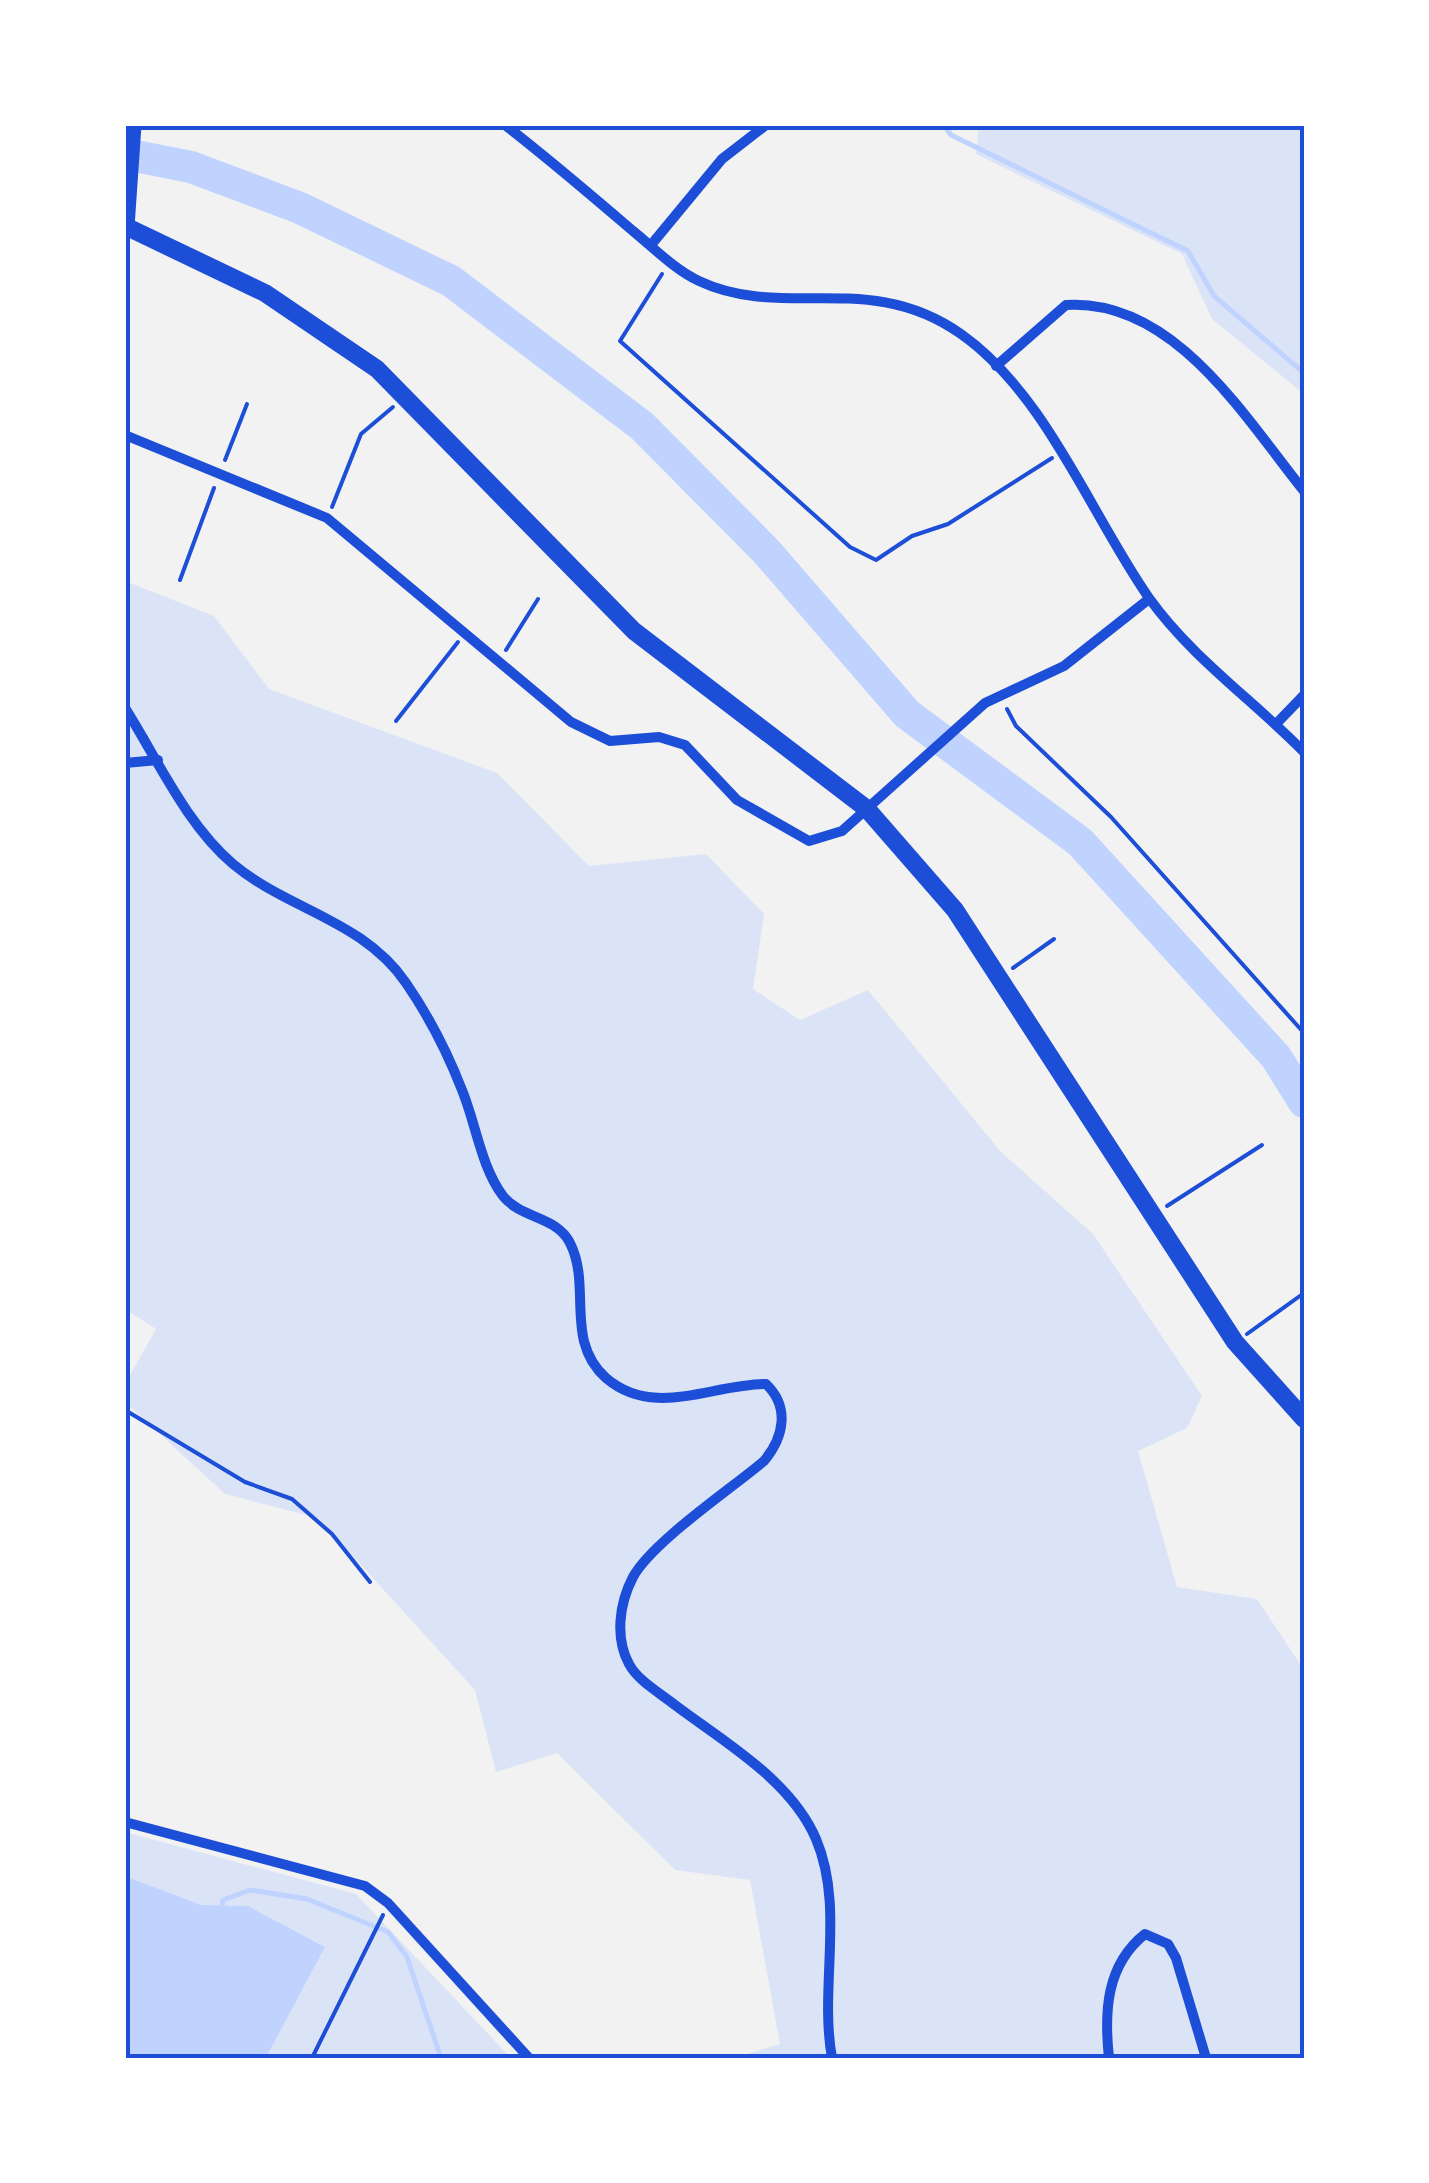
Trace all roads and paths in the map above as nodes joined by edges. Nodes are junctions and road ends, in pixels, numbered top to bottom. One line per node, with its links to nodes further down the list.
1 (134, 125): 4 (main road)
2 (505, 125): 5 (street)
3 (766, 125): 5 (street)
4 (127, 220): 8 (highway)
5 (651, 246): 6 (street)
6 (669, 262): 7 (street); 11 (path)
7 (996, 366): 11 (street); 13 (street)
8 (404, 397): 14 (path); 28 (highway)
9 (247, 404): 12 (path)
10 (125, 435): 12 (street)
11 (1060, 453): 17 (street)
12 (220, 474): 14 (street); 15 (path)
13 (1304, 491)
14 (327, 518): 18 (street)
15 (180, 580)
16 (538, 598): 19 (path)
17 (1150, 599): 20 (street); 24 (street)
18 (464, 634): 19 (street); 23 (path)
19 (498, 663): 28 (street)
20 (1001, 695): 28 (street); 31 (path)
21 (1304, 695): 24 (street)
22 (125, 708): 26 (street)
23 (396, 722)
24 (1276, 724): 25 (street)
25 (1304, 752)
26 (158, 760): 27 (street); 43 (street)
27 (125, 762)
28 (867, 809): 30 (highway)
29 (1054, 939): 30 (path)
30 (1001, 976): 33 (highway)
31 (1304, 1033)
32 (1262, 1145): 33 (path)
33 (1150, 1217): 35 (highway)
34 (1304, 1293): 35 (path)
35 (1235, 1342): 37 (highway)
36 (125, 1410): 38 (path)
37 (1304, 1419)
38 (370, 1582)
39 (125, 1822): 42 (street)
40 (381, 1922): 41 (path)
41 (312, 2058)
42 (529, 2058)
43 (832, 2058)
44 (1110, 2058): 45 (street)
45 (1206, 2058)

